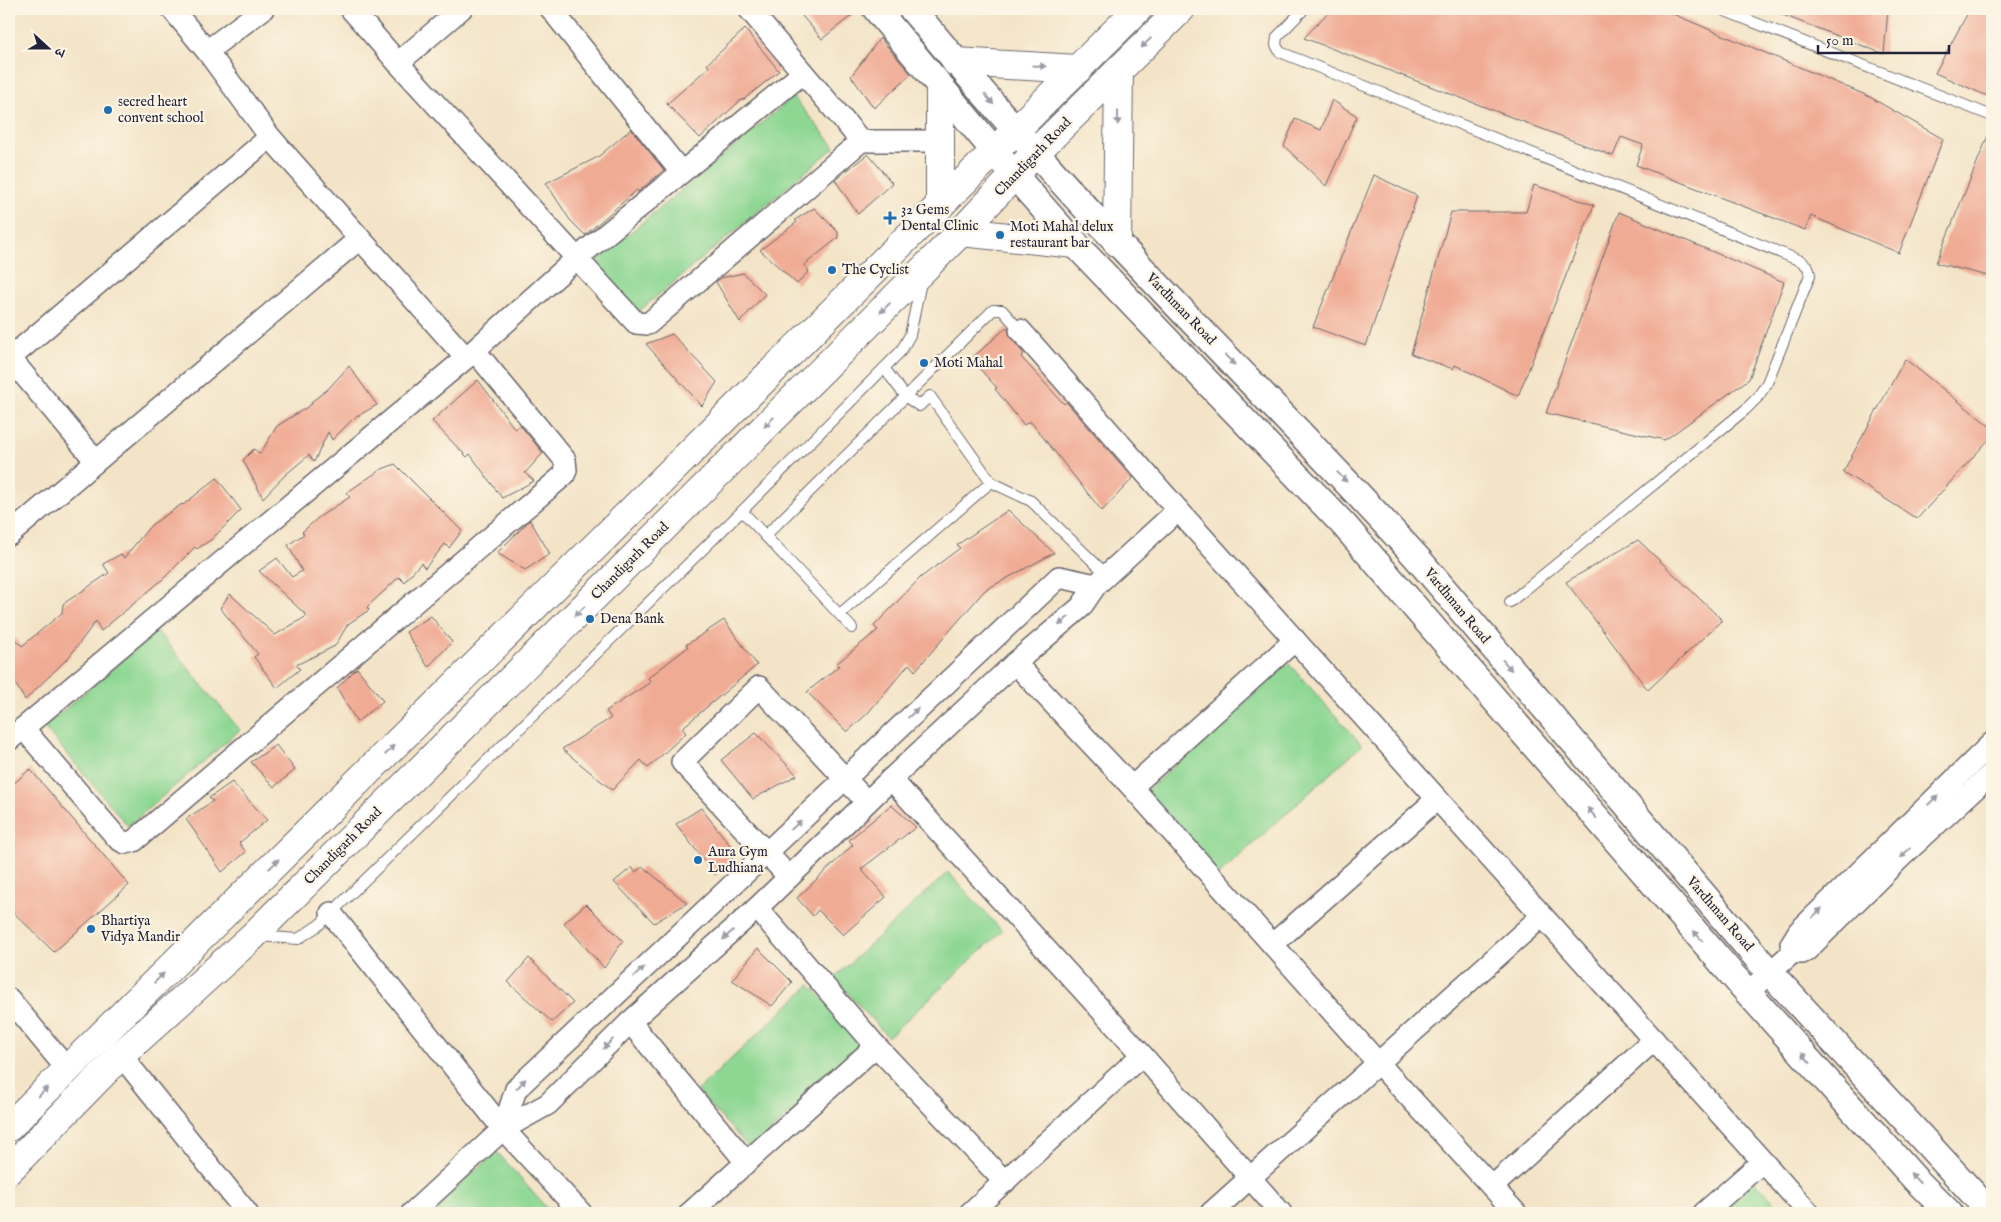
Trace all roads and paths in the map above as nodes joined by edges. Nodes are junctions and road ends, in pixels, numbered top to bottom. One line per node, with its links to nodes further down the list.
1 (172, 9): 13 (street)
2 (263, 9): 13 (street)
3 (351, 9): 15 (street)
4 (461, 9): 15 (street)
5 (551, 9): 27 (street)
6 (749, 9): 18 (street)
7 (876, 9): 19 (street)
8 (912, 9): 14 (street, Vardhman Road)
9 (1138, 9): 16 (main road)
10 (1181, 9): 17 (main road, Chandigarh Road, one-way to 17)
11 (1304, 9): 48 (lane)
12 (1720, 9): 20 (lane)
13 (207, 51): 22 (street)
14 (956, 62): 16 (main road, one-way to 16); 21 (street, Vardhman Road, one-way to 21)
15 (398, 63): 34 (street)
16 (1078, 69): 21 (main road)
17 (1119, 69): 26 (main road, Chandigarh Road); 32 (main road, one-way to 32)
18 (803, 73): 23 (street); 27 (street)
19 (940, 87): 24 (main road); 25 (street)
20 (1992, 116)
21 (1016, 130): 25 (main road); 26 (street, Vardhman Road)
22 (270, 136): 31 (street); 38 (street)
23 (861, 141): 24 (street); 34 (street)
24 (941, 141): 29 (main road)
25 (995, 152): 28 (street); 29 (main road)
26 (1035, 153): 28 (main road, Chandigarh Road); 32 (street, Vardhman Road)
27 (682, 172): 34 (street)
28 (1014, 176): 30 (main road, Chandigarh Road); 33 (street)
29 (940, 206): 78 (main road, one-way to 29)
30 (961, 232): 33 (main road); 35 (main road, Chandigarh Road)
31 (359, 238): 37 (street); 41 (street)
32 (1117, 242): 69 (street, Vardhman Road, one-way to 69)
33 (1075, 244): 70 (street, one-way to 33)
34 (577, 258): 37 (street)
35 (923, 269): 39 (lane); 66 (main road, Chandigarh Road, one-way to 66)
36 (1020, 330): 40 (lane); 43 (street)
37 (470, 355): 53 (street); 53 (street)
38 (9, 359): 41 (street)
39 (884, 368): 40 (lane); 44 (lane)
40 (906, 396): 42 (lane); 46 (lane)
41 (95, 460): 45 (street)
42 (991, 482): 47 (lane); 49 (lane)
43 (1178, 510): 47 (street); 51 (street)
44 (742, 511): 46 (lane); 64 (lane)
45 (9, 535)
46 (765, 536): 49 (lane)
47 (1101, 580): 52 (street, one-way to 52); 57 (street, one-way to 47)
48 (1510, 602)
49 (840, 614): 50 (lane)
50 (852, 628)
51 (1295, 640): 58 (street); 59 (street)
52 (1015, 663): 56 (street); 58 (street)
53 (16, 734)
54 (1992, 743): 68 (street, one-way to 54)
55 (1992, 773): 68 (street, one-way to 68)
56 (891, 779): 60 (street); 76 (street)
57 (845, 780): 60 (street); 61 (street, one-way to 57); 61 (street)
58 (1132, 787): 67 (street)
59 (1437, 799): 65 (street); 67 (street)
60 (866, 802): 62 (street)
61 (766, 853): 62 (street); 80 (street, one-way to 61)
62 (789, 877): 63 (street)
63 (757, 908): 72 (street, one-way to 72); 74 (street)
64 (331, 913): 66 (lane); 80 (street)
65 (1542, 916): 73 (street); 77 (street)
66 (252, 936): 75 (main road, Chandigarh Road)
67 (1273, 944): 77 (street)
68 (1793, 952): 69 (street)
69 (1770, 972): 70 (street); 98 (street, Vardhman Road)
70 (1747, 993): 97 (street, one-way to 70)
71 (9, 999): 78 (street)
72 (630, 1022): 80 (street, one-way to 80); 81 (street)
73 (1654, 1040): 82 (street); 86 (street)
74 (876, 1046): 81 (street); 85 (street)
75 (121, 1055): 83 (main road, Chandigarh Road); 87 (street)
76 (1142, 1055): 84 (street); 85 (street)
77 (1379, 1064): 84 (street); 86 (street)
78 (67, 1069): 79 (main road, one-way to 78)
79 (9, 1127)
80 (503, 1129): 88 (street); 89 (street)
81 (746, 1162): 90 (street)
82 (1762, 1162): 95 (street); 96 (street)
83 (9, 1170)
84 (1250, 1178): 92 (street); 93 (street)
85 (1005, 1182): 91 (street)
86 (1492, 1186): 94 (street)
87 (247, 1213)
88 (412, 1213)
89 (581, 1213)
90 (690, 1213)
91 (970, 1213)
92 (1211, 1213)
93 (1281, 1213)
94 (1516, 1213)
95 (1704, 1213)
96 (1809, 1213)
97 (1949, 1213)
98 (1991, 1213)

